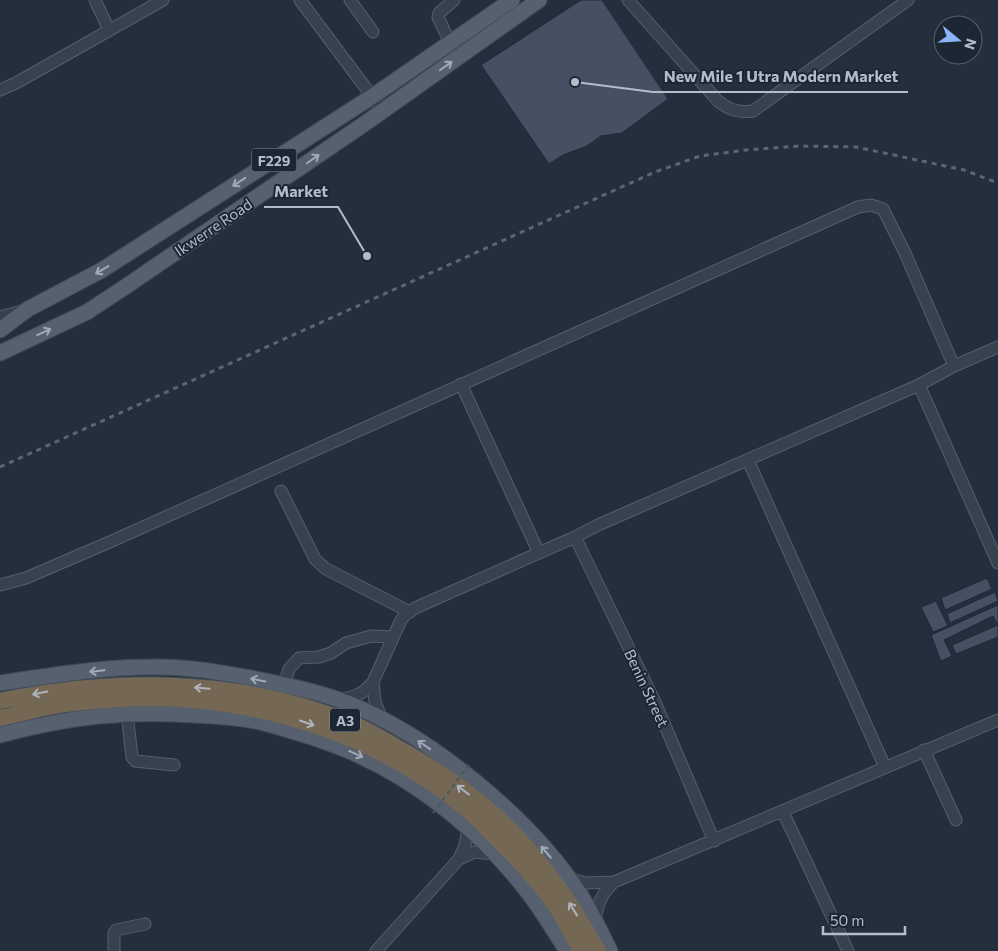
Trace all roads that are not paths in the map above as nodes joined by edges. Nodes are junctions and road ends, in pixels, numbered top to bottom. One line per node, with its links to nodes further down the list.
1 (95, 0): 10 (street)
2 (163, 0): 10 (street)
3 (300, 0): 14 (street)
4 (350, 0): 11 (street)
5 (454, 0): 12 (street)
6 (512, 0): 12 (main road, Ikwerre Road / F229)
7 (539, 0): 15 (main road, Ikwerre Road / F229, one-way to 7)
8 (628, 0): 9 (street)
9 (908, 0)
10 (109, 30): 13 (street)
11 (373, 32)
12 (450, 43): 14 (main road, Ikwerre Road / F229)
13 (0, 90)
14 (373, 96): 15 (street); 16 (main road, Ikwerre Road / F229, one-way to 16)
15 (383, 111): 20 (main road, Ikwerre Road / F229, one-way to 15)
16 (28, 309): 17 (street, Ikwerre Road); 18 (main road, F229)
17 (0, 317)
18 (0, 330)
19 (998, 347): 21 (street)
20 (0, 353)
21 (954, 366): 22 (street); 23 (street)
22 (462, 384): 27 (street); 29 (street)
23 (920, 385): 24 (street); 28 (street)
24 (748, 460): 26 (street); 44 (street)
25 (281, 491): 30 (street)
26 (575, 537): 27 (street); 48 (street, Benin Street)
27 (539, 553): 30 (street)
28 (998, 563)
29 (0, 585)
30 (410, 612): 31 (street)
31 (394, 637): 32 (street); 34 (street)
32 (373, 682): 35 (street); 39 (street)
33 (0, 684): 34 (main road, one-way to 33)
34 (284, 685): 35 (main road)
35 (337, 699): 39 (main road)
36 (0, 701): 54 (highway, A3, one-way to 36)
37 (127, 713): 41 (main road); 43 (street); 47 (main road, one-way to 47)
38 (0, 718): 54 (highway, A3, one-way to 54)
39 (382, 719): 51 (main road, one-way to 39)
40 (998, 720): 42 (street)
41 (0, 735)
42 (924, 750): 44 (street); 46 (street)
43 (174, 765)
44 (885, 768): 45 (street)
45 (783, 812): 48 (street); 57 (street)
46 (956, 820)
47 (468, 828): 49 (main road); 50 (street)
48 (714, 841): 52 (street)
49 (495, 854): 50 (street); 54 (main road)
50 (458, 859): 56 (street)
51 (568, 878): 52 (street); 54 (main road)
52 (614, 882): 54 (street)
53 (145, 924): 55 (street)
54 (593, 945)
55 (114, 951)
56 (376, 951)
57 (848, 951)

